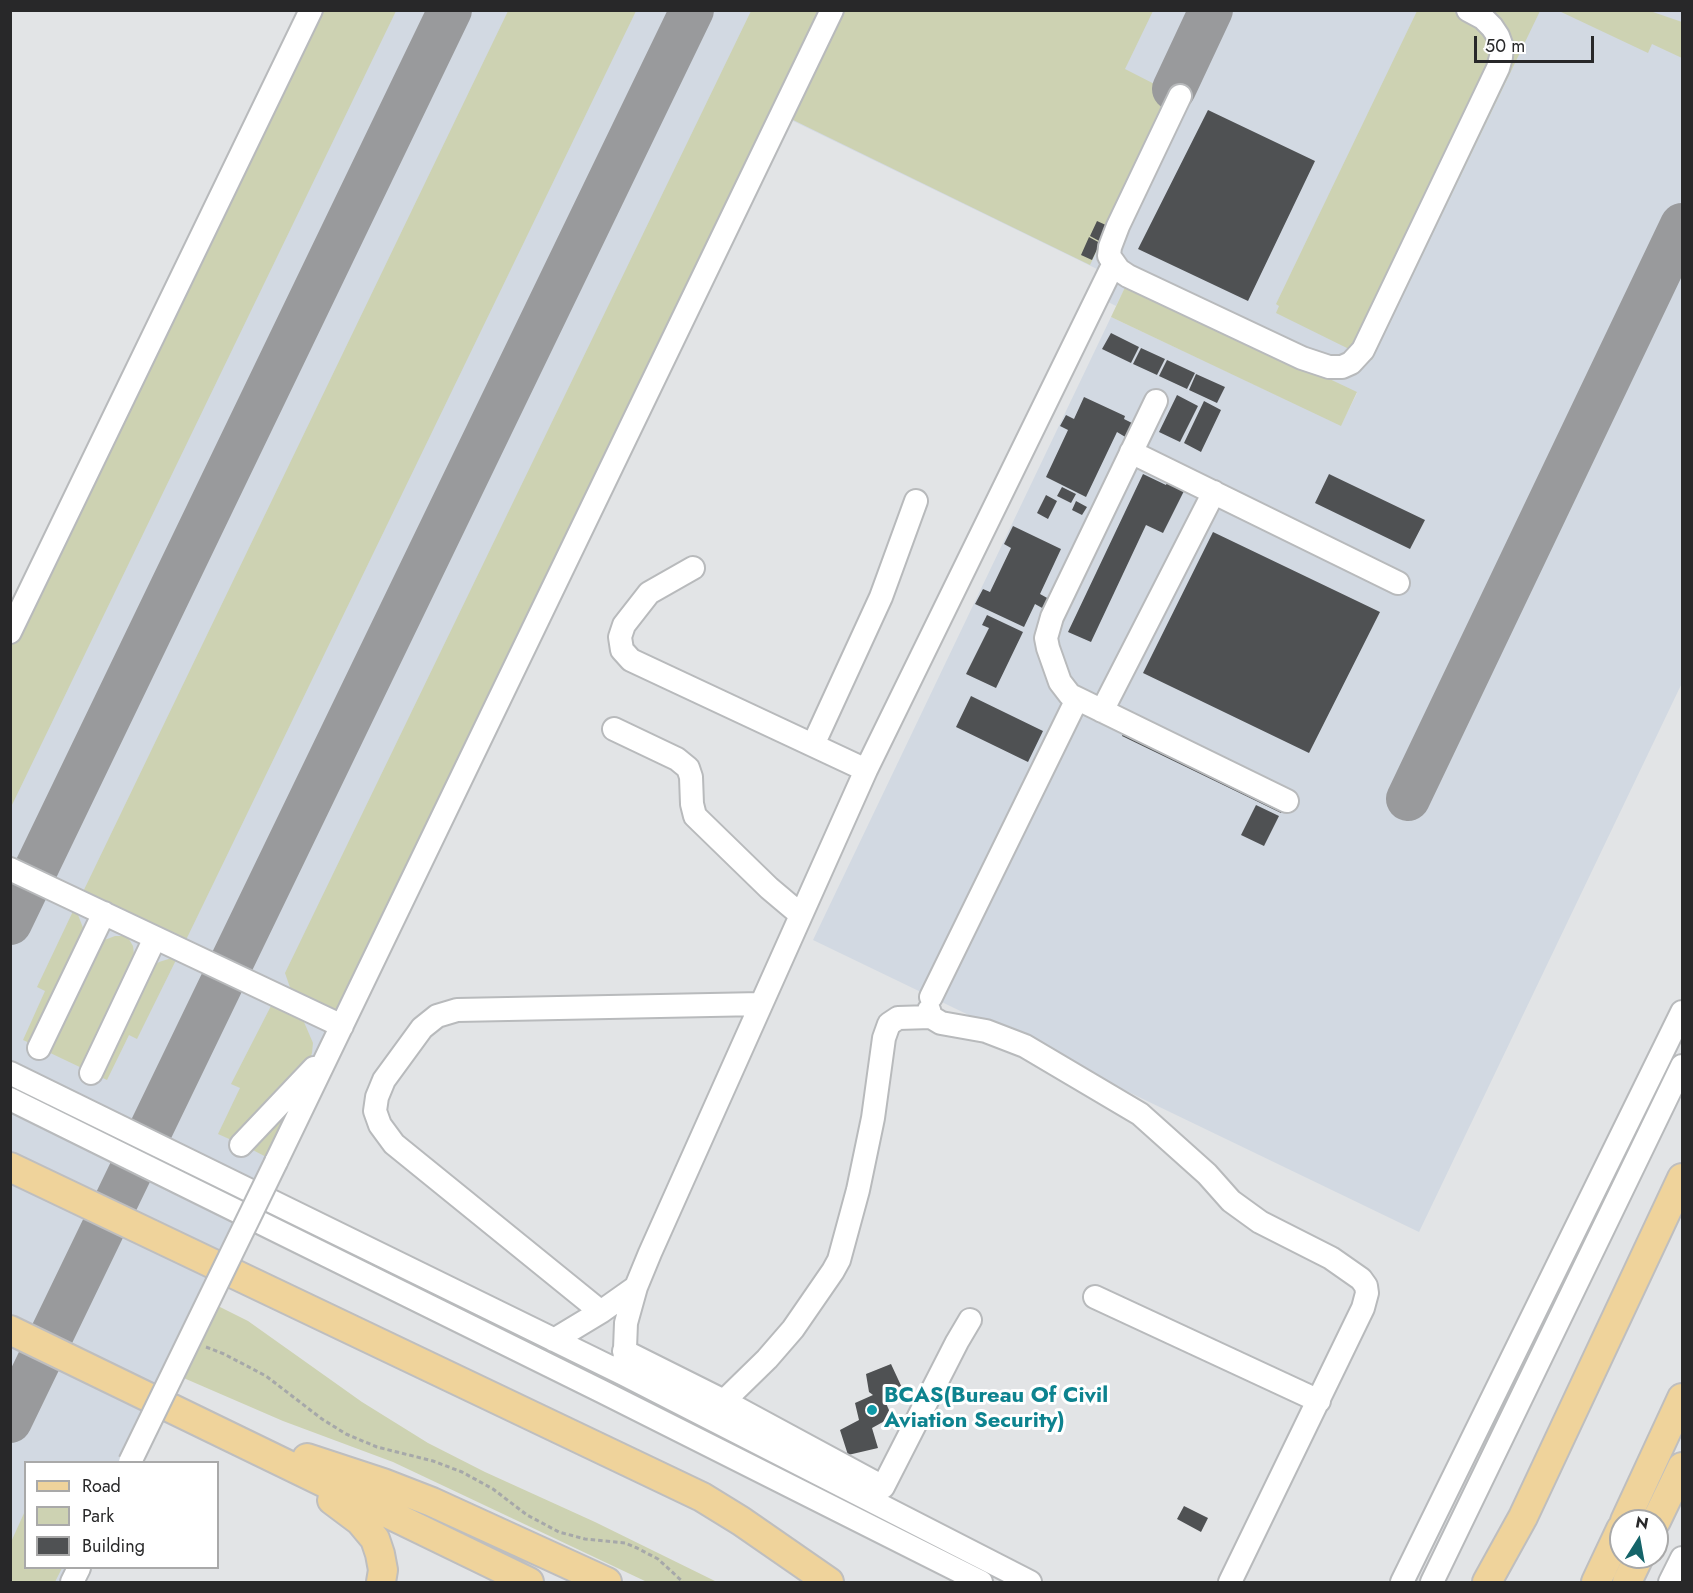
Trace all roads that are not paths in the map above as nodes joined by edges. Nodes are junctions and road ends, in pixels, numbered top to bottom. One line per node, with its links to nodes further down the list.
1 (311, 10): 12 (street)
2 (832, 10): 26 (street)
3 (1468, 10): 5 (street)
4 (1180, 96): 5 (street)
5 (1114, 263): 17 (street)
6 (1156, 401): 7 (street)
7 (1131, 452): 8 (street); 13 (street)
8 (1214, 492): 11 (street); 14 (street)
9 (916, 501): 16 (street)
10 (693, 568): 16 (street)
11 (1398, 583)
12 (10, 632)
13 (1077, 699): 14 (street); 24 (street)
14 (1102, 711): 18 (street)
15 (614, 729): 21 (street)
16 (813, 745): 17 (street)
17 (866, 770): 21 (street)
18 (1287, 801)
19 (10, 869): 20 (street)
20 (104, 913): 22 (street); 27 (street)
21 (801, 915): 23 (street)
22 (155, 938): 26 (street); 30 (street)
23 (761, 1004): 38 (street); 40 (street)
24 (930, 1008): 47 (street); 48 (street)
25 (1683, 1012): 64 (street)
26 (342, 1026): 28 (street)
27 (39, 1048)
28 (329, 1053): 33 (street); 50 (street, bridge)
29 (1683, 1066): 65 (street)
30 (91, 1072)
31 (10, 1073): 43 (street)
32 (10, 1099): 61 (street)
33 (241, 1145)
34 (10, 1167): 36 (main road)
35 (1683, 1178): 54 (main road)
36 (61, 1190): 37 (main road); 60 (main road)
37 (10, 1193)
38 (636, 1287): 40 (street); 44 (street)
39 (1095, 1297): 48 (street)
40 (602, 1311): 43 (street)
41 (970, 1320): 47 (street)
42 (10, 1330): 49 (main road)
43 (554, 1340): 45 (street)
44 (624, 1351): 45 (street); 47 (street)
45 (624, 1374): 62 (street)
46 (1683, 1398): 52 (main road)
47 (724, 1401)
48 (1318, 1401): 63 (street)
49 (230, 1436): 57 (main road); 58 (main road); 59 (main road)
50 (130, 1461)
51 (1683, 1467): 53 (main road)
52 (1631, 1509)
53 (1662, 1509)
54 (1523, 1517): 66 (main road); 67 (main road)
55 (1609, 1554): 68 (main road)
56 (1683, 1558): 69 (street)
57 (381, 1582)
58 (529, 1582)
59 (607, 1582)
60 (829, 1582)
61 (981, 1582)
62 (1030, 1582)
63 (1230, 1582)
64 (1402, 1582)
65 (1432, 1582)
66 (1487, 1582)
67 (1499, 1582)
68 (1596, 1582)
69 (1671, 1582)

